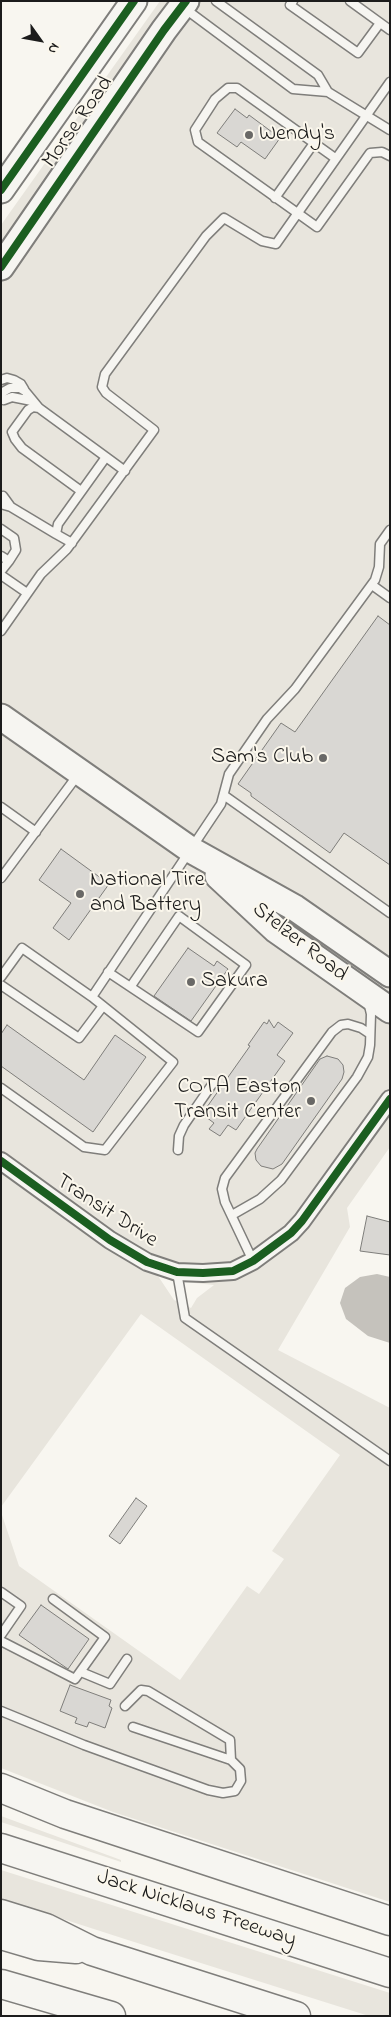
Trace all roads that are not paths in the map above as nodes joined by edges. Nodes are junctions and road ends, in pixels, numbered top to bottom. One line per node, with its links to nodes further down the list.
1 (134, 1): 15 (main road, Morse Road)
2 (216, 1): 9 (lane)
3 (293, 1): 6 (lane)
4 (350, 1): 6 (lane)
5 (184, 4): 9 (lane); 18 (main road, Morse Road)
6 (380, 23): 7 (lane)
7 (390, 30)
8 (390, 82): 10 (lane)
9 (328, 92): 10 (lane)
10 (366, 114): 11 (lane); 14 (lane)
11 (390, 130)
12 (314, 143): 14 (lane); 16 (lane); 16 (lane)
13 (390, 156): 17 (lane)
14 (336, 158): 17 (lane)
15 (1, 190)
16 (275, 198): 17 (lane)
17 (296, 213): 25 (lane)
18 (1, 266)
19 (1, 380): 20 (lane)
20 (25, 391): 21 (lane); 22 (lane)
21 (3, 397): 22 (lane)
22 (32, 401): 23 (lane)
23 (39, 408): 24 (lane); 26 (lane)
24 (106, 457): 25 (lane); 26 (lane)
25 (125, 471): 31 (lane)
26 (82, 491): 30 (lane)
27 (2, 500): 30 (lane)
28 (1, 529): 33 (lane)
29 (390, 530): 35 (lane)
30 (56, 534): 31 (lane)
31 (72, 543): 36 (lane)
32 (1, 556): 33 (lane)
33 (8, 562): 34 (lane)
34 (1, 573): 36 (lane)
35 (372, 585): 37 (lane); 41 (lane)
36 (27, 593): 38 (lane)
37 (390, 598)
38 (1, 631)
39 (1, 717): 40 (main road, Stelzer Road)
40 (80, 772): 43 (lane); 44 (main road, Stelzer Road)
41 (225, 796): 44 (lane); 46 (lane)
42 (1, 807): 43 (lane)
43 (36, 832): 45 (lane)
44 (191, 850): 47 (lane); 48 (main road, Stelzer Road); 52 (main road, Stelzer Road)
45 (1, 878)
46 (390, 913)
47 (108, 972): 51 (lane); 53 (lane)
48 (390, 974)
49 (1, 977): 53 (lane)
50 (1, 985): 54 (lane)
51 (131, 986): 51 (lane)
52 (364, 991): 55 (main road, Stelzer Road); 56 (lane)
53 (92, 997): 54 (lane)
54 (103, 1006): 58 (lane)
55 (390, 1010)
56 (370, 1034): 62 (lane); 62 (lane)
57 (213, 1083): 60 (lane)
58 (1, 1088)
59 (390, 1099): 63 (street, Transit Drive)
60 (178, 1150)
61 (1, 1161): 64 (street, Transit Drive)
62 (232, 1215): 63 (lane)
63 (253, 1261): 64 (street, Transit Drive)
64 (176, 1272): 65 (lane)
65 (390, 1461)
66 (1, 1592): 68 (lane)
67 (53, 1599): 71 (lane)
68 (1, 1634)
69 (1, 1641): 71 (lane)
70 (127, 1660): 71 (lane)
71 (81, 1672)
72 (125, 1706): 75 (lane)
73 (1, 1711): 75 (lane)
74 (133, 1727): 75 (lane)
75 (231, 1760)
76 (1, 1788): 79 (highway)
77 (1, 1848): 82 (highway, Jack Nicklaus Freeway)
78 (1, 1914): 81 (highway)
79 (390, 1921)
80 (1, 1935): 81 (highway)
81 (92, 1950): 85 (highway)
82 (390, 1973)
83 (1, 1984): 84 (highway)
84 (111, 2016)
85 (296, 2016)

